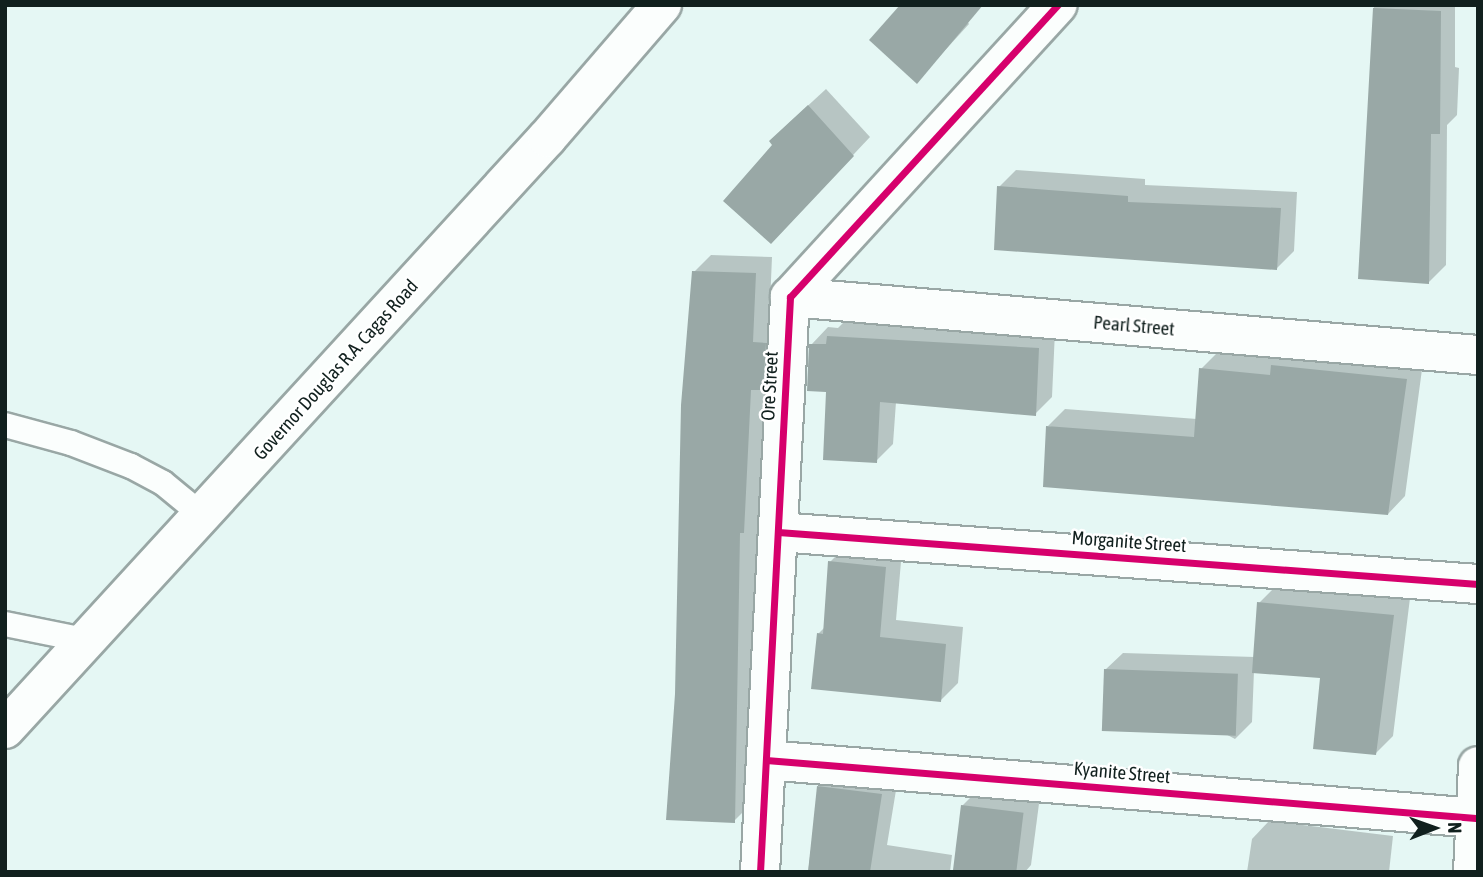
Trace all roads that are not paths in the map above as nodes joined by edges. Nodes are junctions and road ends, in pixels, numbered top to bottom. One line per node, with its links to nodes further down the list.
1 (662, 5): 6 (street, Governor Douglas R.A. Cagas Road)
2 (1058, 5): 3 (street)
3 (790, 297): 4 (street, Pearl Street); 7 (street, Ore Street)
4 (1478, 355)
5 (5, 425): 6 (lane)
6 (203, 516): 10 (street, Governor Douglas R.A. Cagas Road)
7 (778, 532): 8 (street, Morganite Street); 12 (street, Ore Street)
8 (1478, 584)
9 (5, 624): 10 (lane)
10 (89, 641): 11 (street, Governor Douglas R.A. Cagas Road)
11 (5, 729)
12 (766, 760): 14 (street, Kyanite Street); 15 (street, Ore Street)
13 (1478, 765): 14 (street)
14 (1476, 818): 16 (street)
15 (760, 872)
16 (1473, 872)

